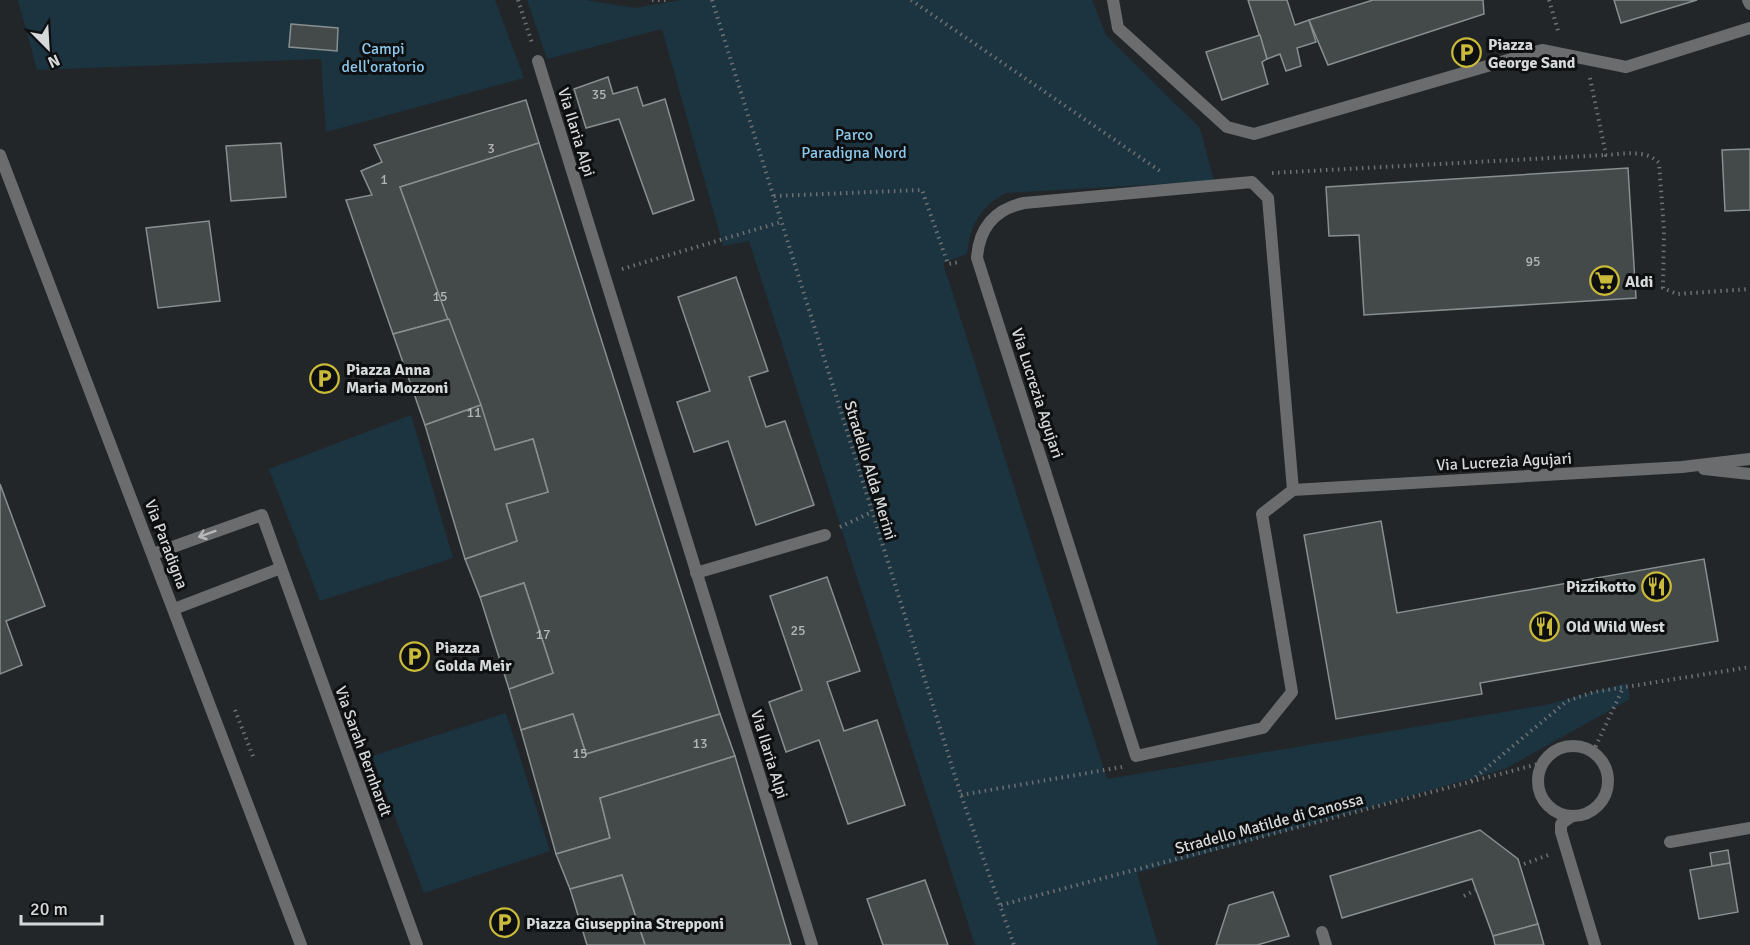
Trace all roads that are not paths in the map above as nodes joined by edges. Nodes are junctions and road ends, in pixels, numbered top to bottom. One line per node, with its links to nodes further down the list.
1 (1113, 0): 4 (street)
2 (1748, 0): 3 (street)
3 (1750, 4)
4 (1750, 28)
5 (537, 61): 14 (street, Via Ilaria Alpi)
6 (0, 155): 12 (street, Via Paradigna)
7 (1750, 459): 8 (street)
8 (1682, 467): 9 (street); 10 (street, Via Lucrezia Agujari)
9 (1750, 474)
10 (1293, 490): 10 (street, Via Lucrezia Agujari)
11 (825, 534): 14 (street)
12 (153, 554): 13 (street, Via Sarah Bernhardt, one-way to 12); 15 (street, Via Paradigna)
13 (281, 567): 15 (street); 21 (street, Via Sarah Bernhardt)
14 (696, 573): 22 (street, Via Ilaria Alpi)
15 (174, 609): 20 (street, Via Paradigna)
16 (1572, 816): 16 (street); 24 (street)
17 (1750, 828): 18 (street)
18 (1670, 842)
19 (1322, 932): 23 (street)
20 (301, 945)
21 (417, 945)
22 (812, 945)
23 (1326, 945)
24 (1594, 945)

